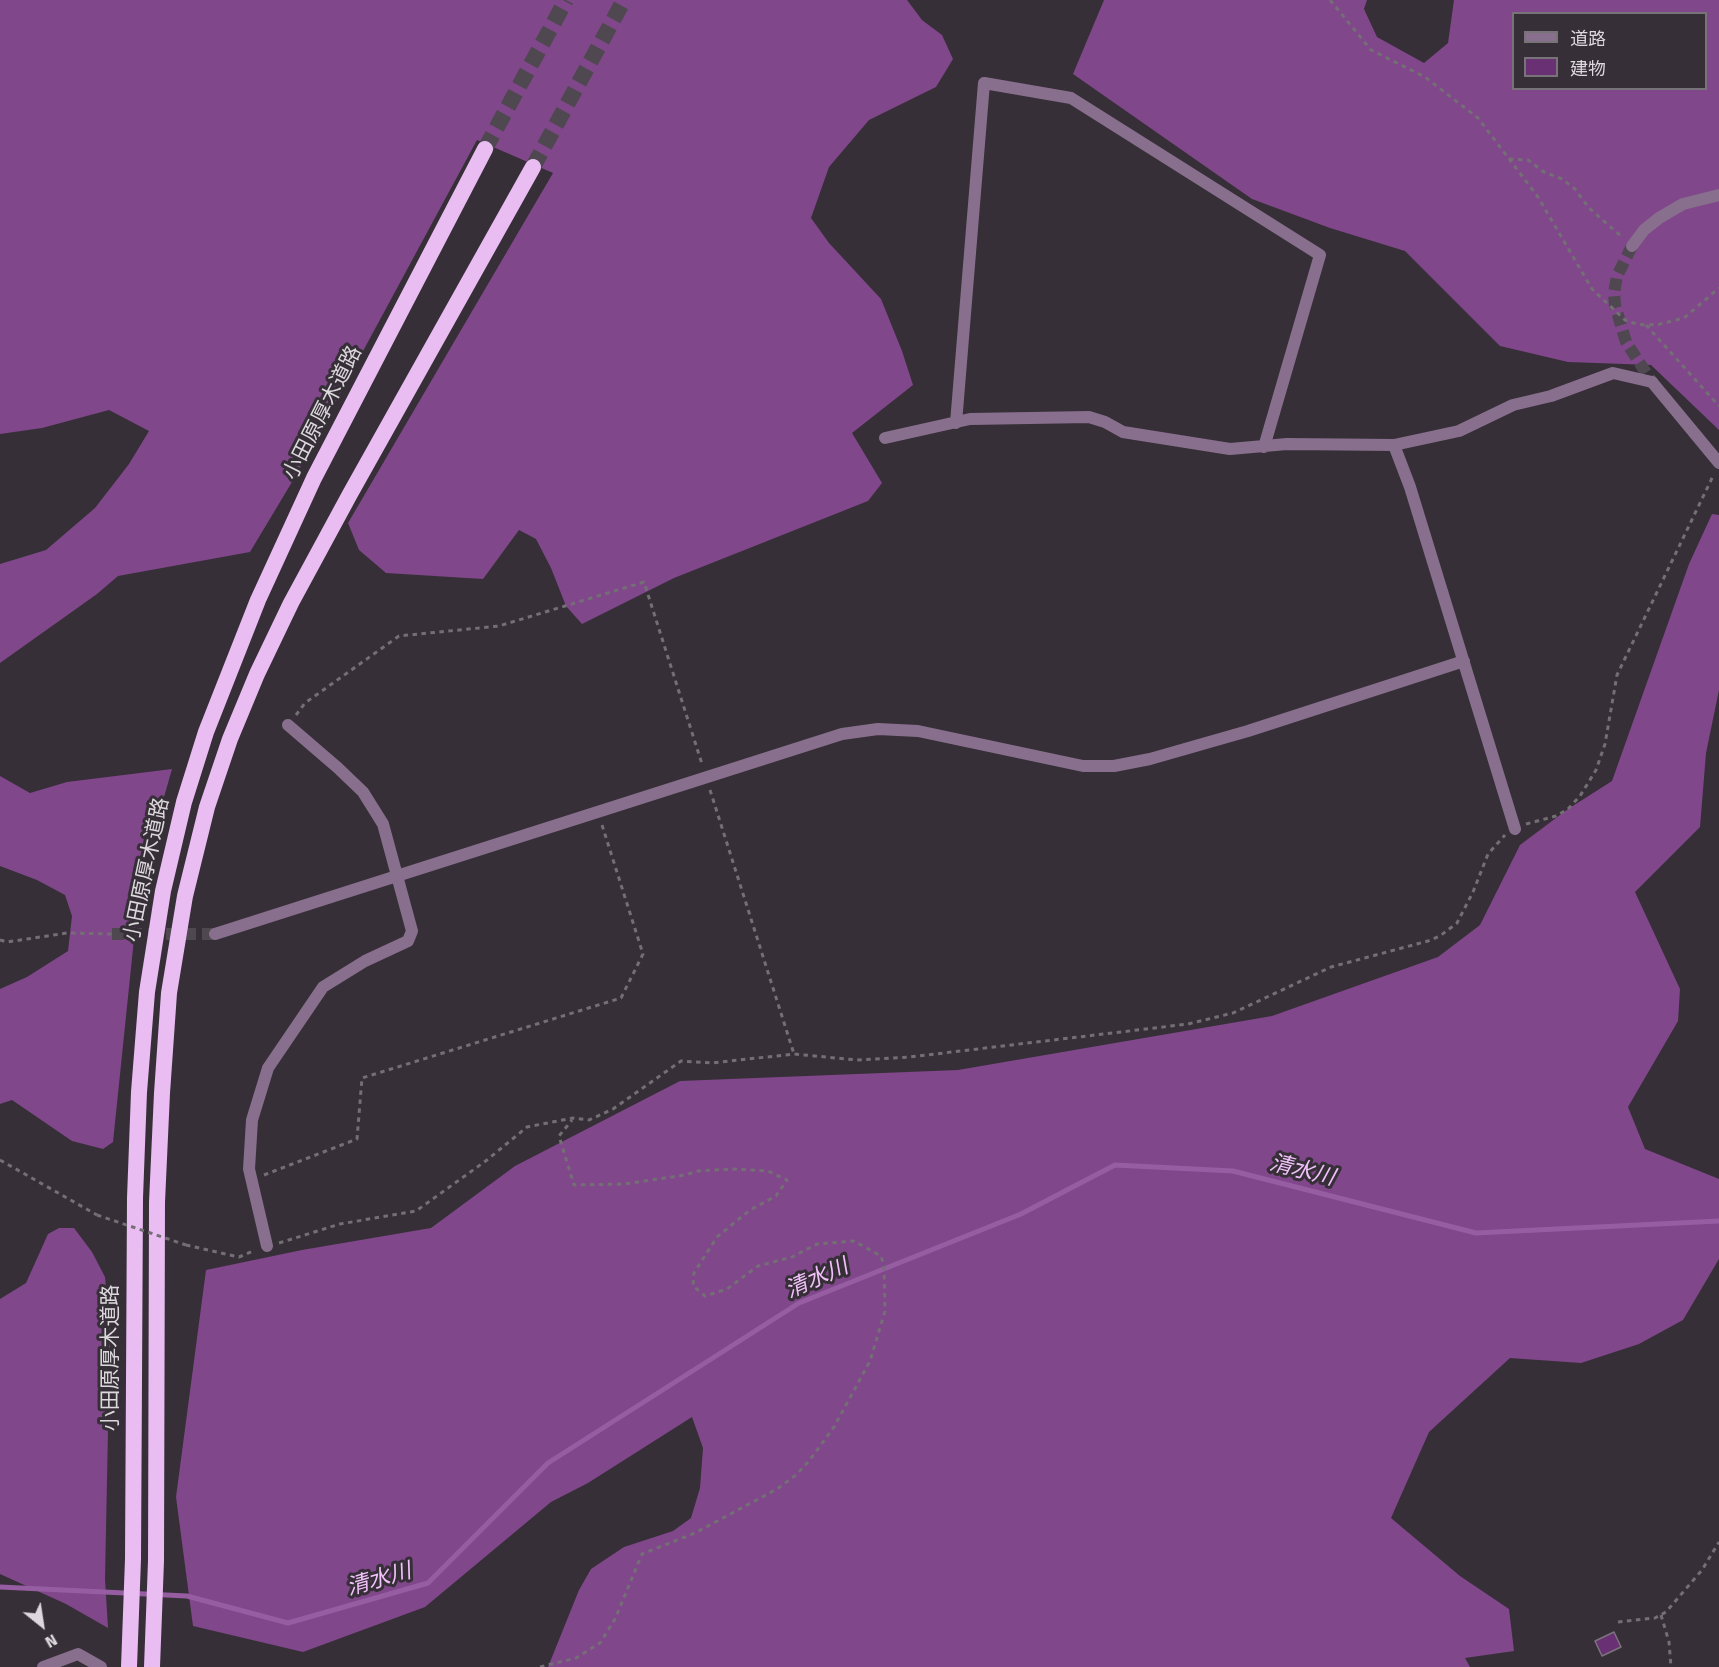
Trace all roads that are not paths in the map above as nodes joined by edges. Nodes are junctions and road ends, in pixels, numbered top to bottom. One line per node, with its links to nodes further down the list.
1 (485, 149): 18 (highway, 小田原厚木道路)
2 (533, 167): 19 (highway, 小田原厚木道路)
3 (1719, 195): 4 (street)
4 (1632, 246)
5 (956, 423): 6 (street); 8 (street); 8 (street)
6 (885, 438)
7 (1394, 445): 8 (street); 9 (street); 10 (street)
8 (1264, 447)
9 (1719, 464)
10 (1464, 661): 12 (street); 13 (street)
11 (288, 725): 13 (street)
12 (1515, 829)
13 (398, 876): 14 (street); 15 (street)
14 (215, 934)
15 (267, 1246)
16 (43, 1667): 17 (street)
17 (101, 1667)
18 (129, 1667)
19 (152, 1667)

